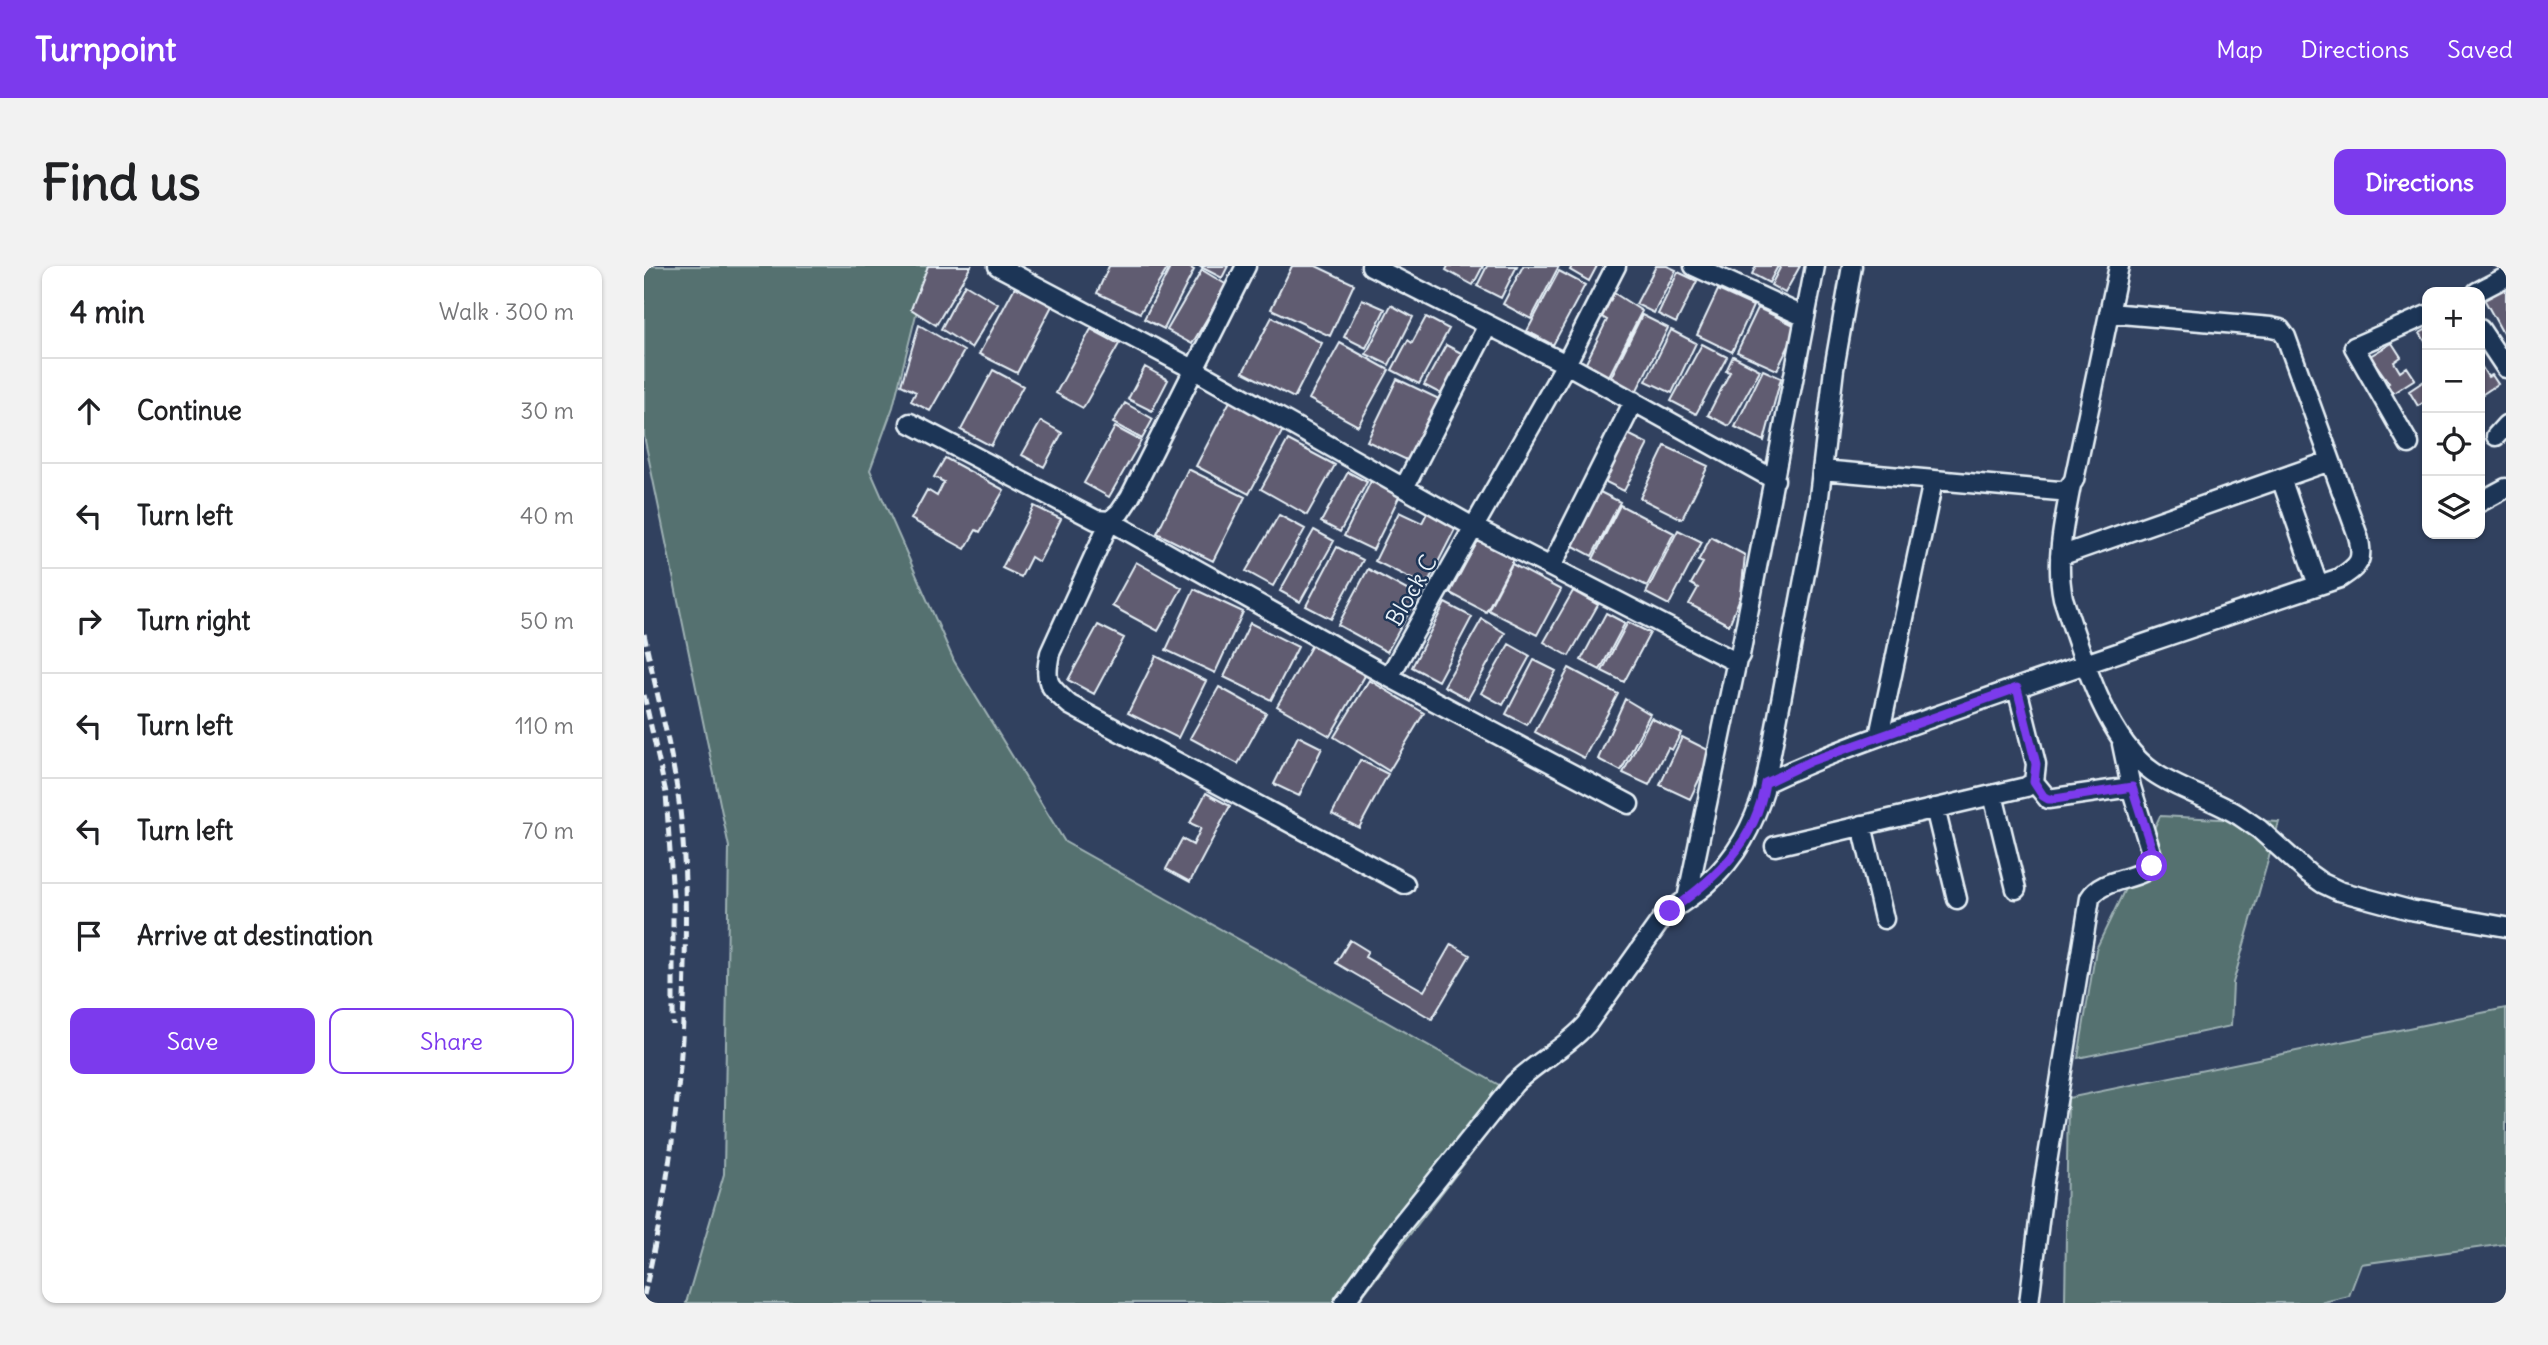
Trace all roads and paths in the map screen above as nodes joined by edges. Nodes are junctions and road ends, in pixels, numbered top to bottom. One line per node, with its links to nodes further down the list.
1 (998, 266): 18 (street)
2 (1246, 266): 18 (street)
3 (1371, 266): 14 (street)
4 (1616, 266): 16 (street, Block C)
5 (1694, 266): 12 (street)
6 (1815, 266): 12 (street)
7 (1852, 266): 23 (street)
8 (2119, 266): 11 (street)
9 (2506, 277): 10 (street)
10 (2485, 288)
11 (2109, 313): 22 (street); 27 (street)
12 (1805, 317): 25 (street)
13 (2422, 317): 21 (street)
14 (1488, 325): 16 (street); 28 (street)
15 (2485, 336): 17 (street)
16 (1566, 364): 19 (street); 32 (street, Block C)
17 (2506, 368)
18 (1194, 369): 28 (street); 31 (street)
19 (1634, 401): 25 (street); 34 (street)
20 (910, 423): 31 (street)
21 (2409, 444)
22 (2330, 461): 24 (street); 35 (street)
23 (1822, 470): 26 (street); 43 (street)
24 (2281, 478): 33 (street); 35 (street)
25 (1775, 480): 36 (street)
26 (1933, 481): 27 (street); 40 (street)
27 (2071, 485): 33 (street)
28 (1404, 488): 32 (street)
29 (2506, 488): 30 (street)
30 (2485, 499)
31 (1110, 522): 38 (street); 50 (street)
32 (1475, 528): 34 (street); 38 (street, Block C)
33 (2060, 556): 37 (street)
34 (1550, 567): 36 (street)
35 (2318, 585): 37 (street)
36 (1737, 660): 52 (street)
37 (2087, 663): 39 (street); 41 (street)
38 (1389, 677): 46 (street)
39 (2017, 688): 40 (street); 42 (street)
40 (1880, 736): 43 (street)
41 (2121, 740): 44 (street); 55 (street)
42 (2034, 782): 44 (street); 45 (street)
43 (1765, 783): 52 (street)
44 (2132, 787): 57 (street)
45 (1993, 795): 47 (street); 51 (street)
46 (1629, 804)
47 (1935, 808): 48 (street); 53 (street)
48 (1862, 825): 49 (street); 54 (street)
49 (1775, 846)
50 (1405, 884)
51 (2016, 888)
52 (1687, 899): 56 (street)
53 (1957, 899)
54 (1884, 919)
55 (2506, 927)
56 (1344, 1303)
57 (2029, 1303)

